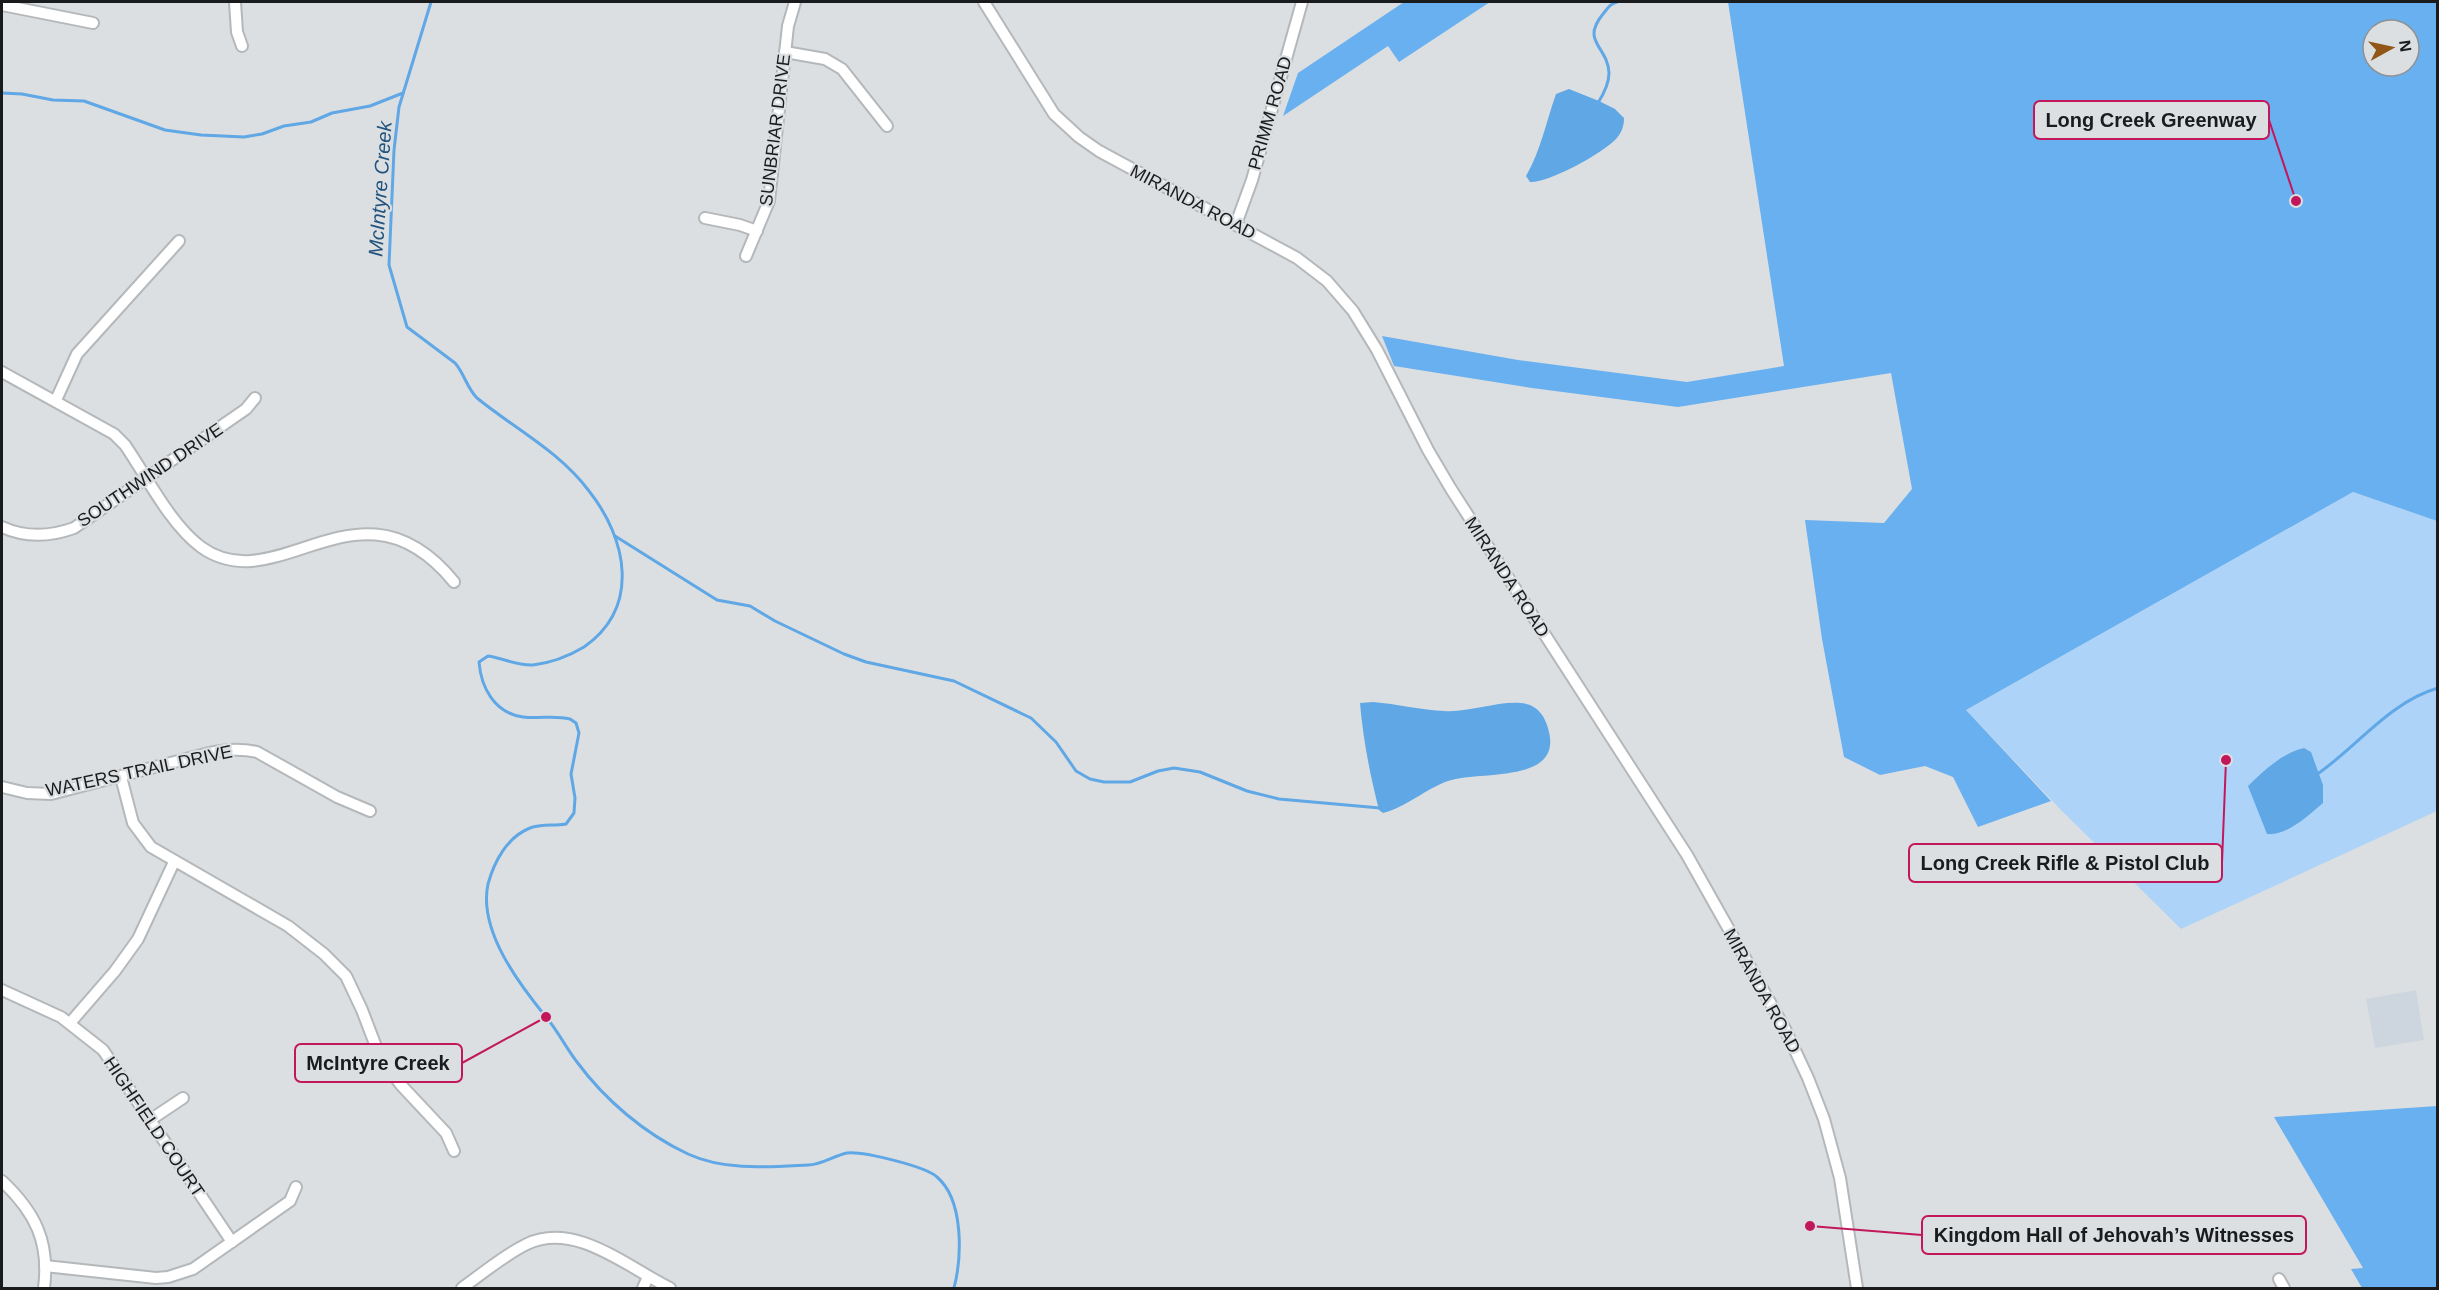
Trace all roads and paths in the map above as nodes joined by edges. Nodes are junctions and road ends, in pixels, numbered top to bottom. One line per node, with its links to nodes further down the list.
1 (235, 2): 7 (street)
2 (795, 2): 8 (street, SUNBRIAR DRIVE)
3 (984, 2): 11 (street, MIRANDA ROAD)
4 (1302, 2): 11 (street, PRIMM ROAD)
5 (2, 5): 6 (street)
6 (93, 23)
7 (242, 46)
8 (785, 52): 9 (street); 12 (street, SUNBRIAR DRIVE)
9 (887, 126)
10 (705, 218): 12 (street)
11 (1236, 224): 40 (street, MIRANDA ROAD)
12 (757, 231): 14 (street, SUNBRIAR DRIVE)
13 (179, 241): 17 (street)
14 (746, 256)
15 (2, 372): 17 (street)
16 (255, 398): 18 (street, SOUTHWIND DRIVE)
17 (56, 400): 18 (street)
18 (147, 477): 19 (street, SOUTHWIND DRIVE); 20 (street)
19 (2, 527)
20 (454, 582)
21 (121, 777): 22 (street, WATERS TRAIL DRIVE); 23 (street, WATERS TRAIL DRIVE); 24 (street)
22 (2, 787)
23 (370, 811)
24 (174, 862): 26 (street); 29 (street)
25 (2, 990): 26 (street, HIGHFIELD COURT)
26 (70, 1023): 28 (street, HIGHFIELD COURT)
27 (183, 1098): 28 (street)
28 (150, 1120): 32 (street, HIGHFIELD COURT)
29 (454, 1151)
30 (2, 1181): 33 (street)
31 (296, 1187): 32 (street)
32 (232, 1242): 35 (street)
33 (45, 1266): 35 (street); 36 (street)
34 (648, 1278): 37 (street); 38 (street); 39 (street)
35 (157, 1283)
36 (44, 1288)
37 (462, 1288)
38 (643, 1288)
39 (670, 1288)
40 (1857, 1288)

